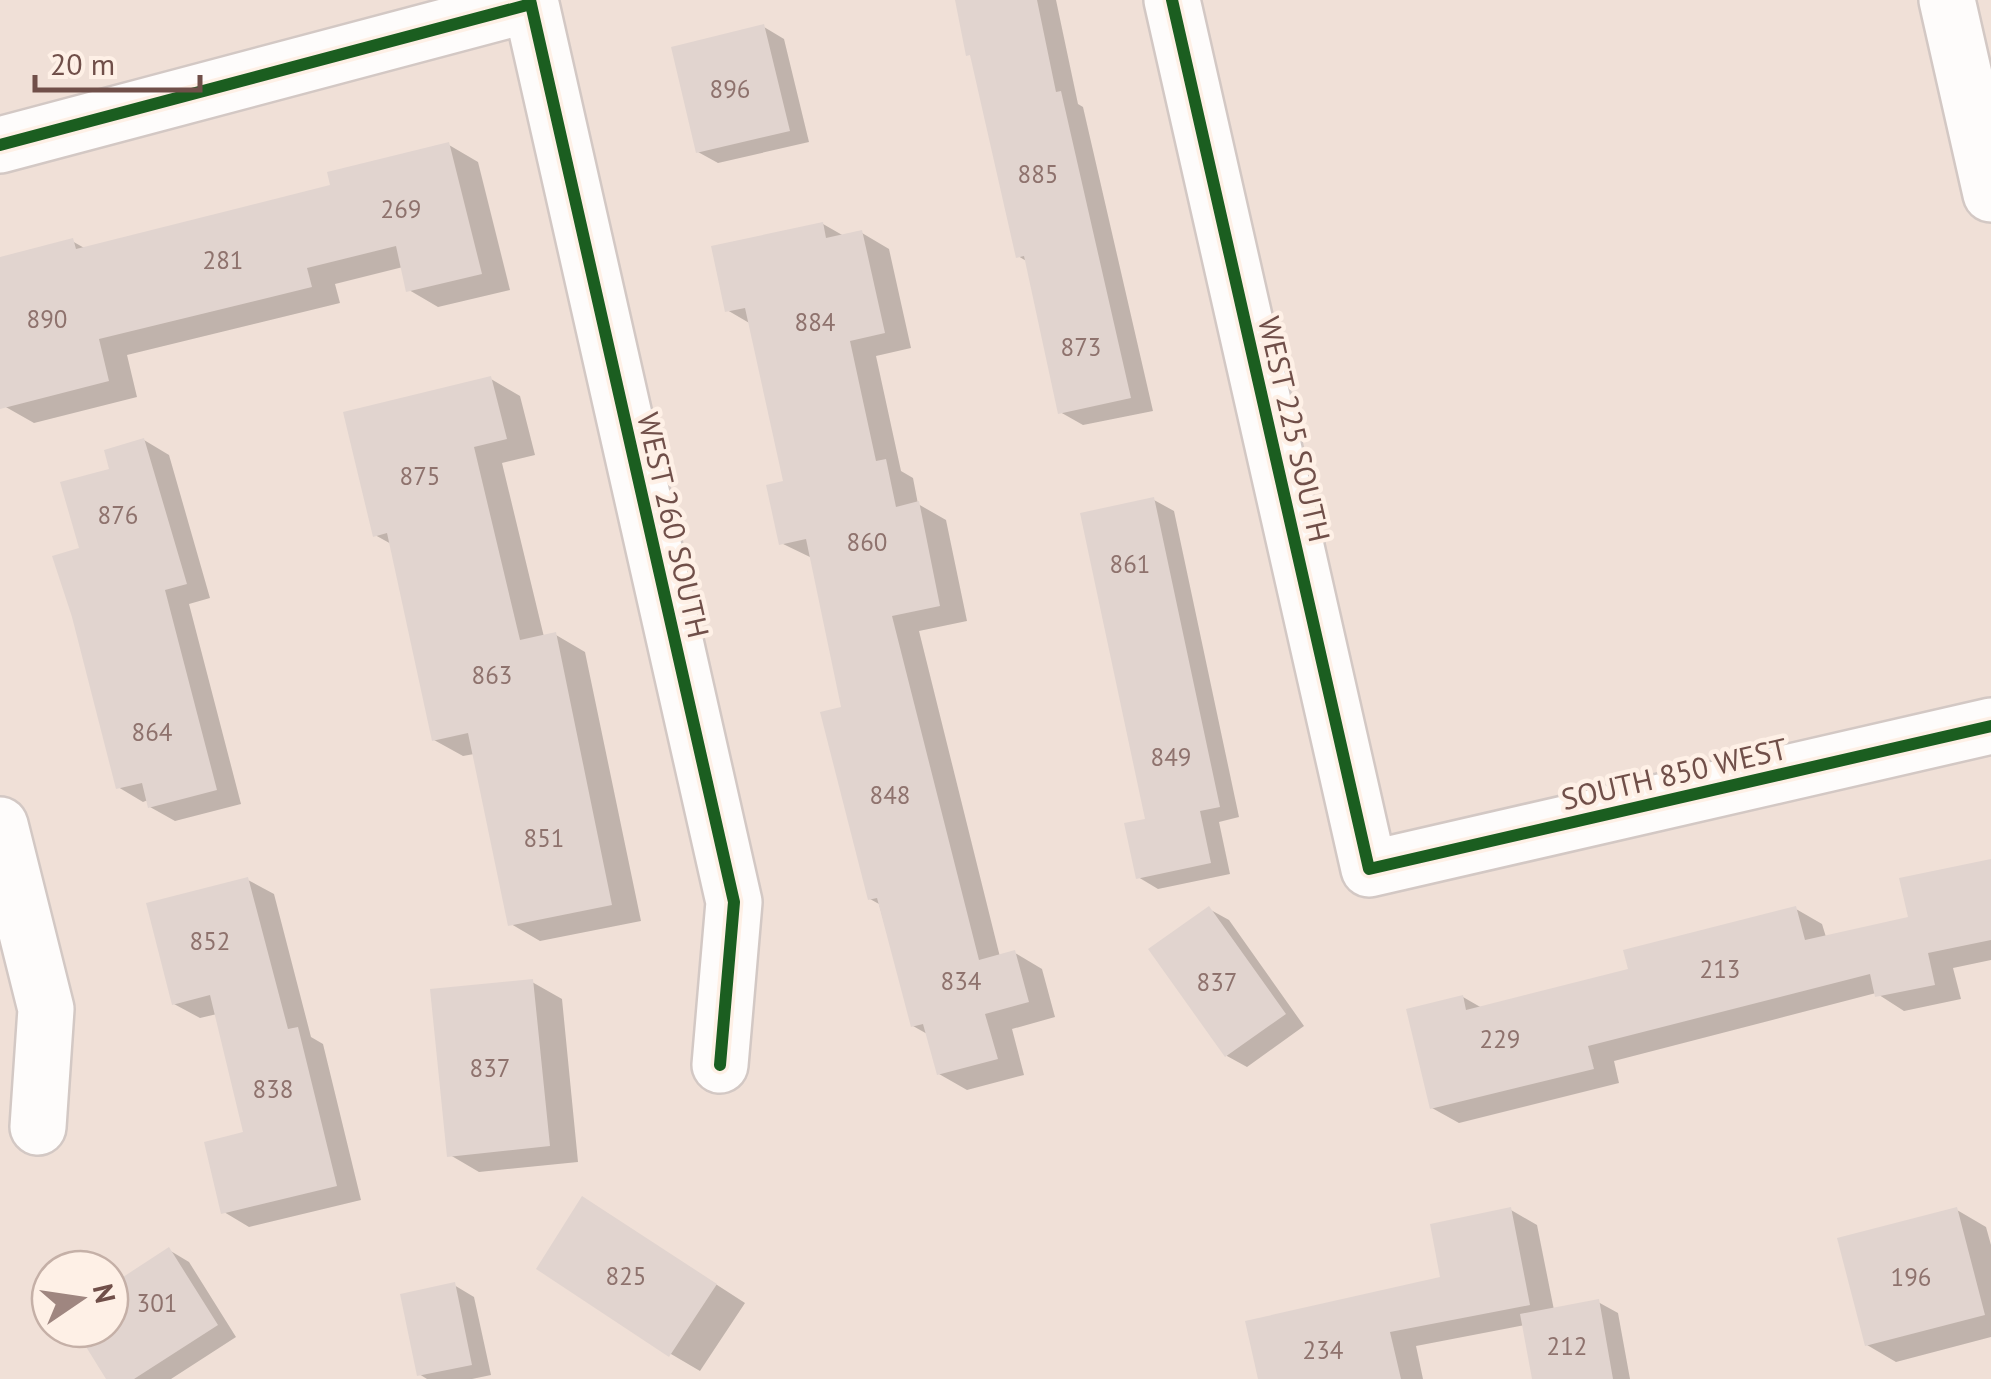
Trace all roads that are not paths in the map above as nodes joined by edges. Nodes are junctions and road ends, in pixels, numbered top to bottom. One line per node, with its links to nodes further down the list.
1 (1172, 0): 8 (street, WEST 225 SOUTH)
2 (1947, 0): 5 (street)
3 (530, 2): 4 (street); 9 (street, WEST 260 SOUTH)
4 (0, 145)
5 (1991, 194)
6 (1991, 726): 8 (street, SOUTH 850 WEST)
7 (0, 824): 10 (street)
8 (1369, 869)
9 (720, 1066)
10 (38, 1127)

